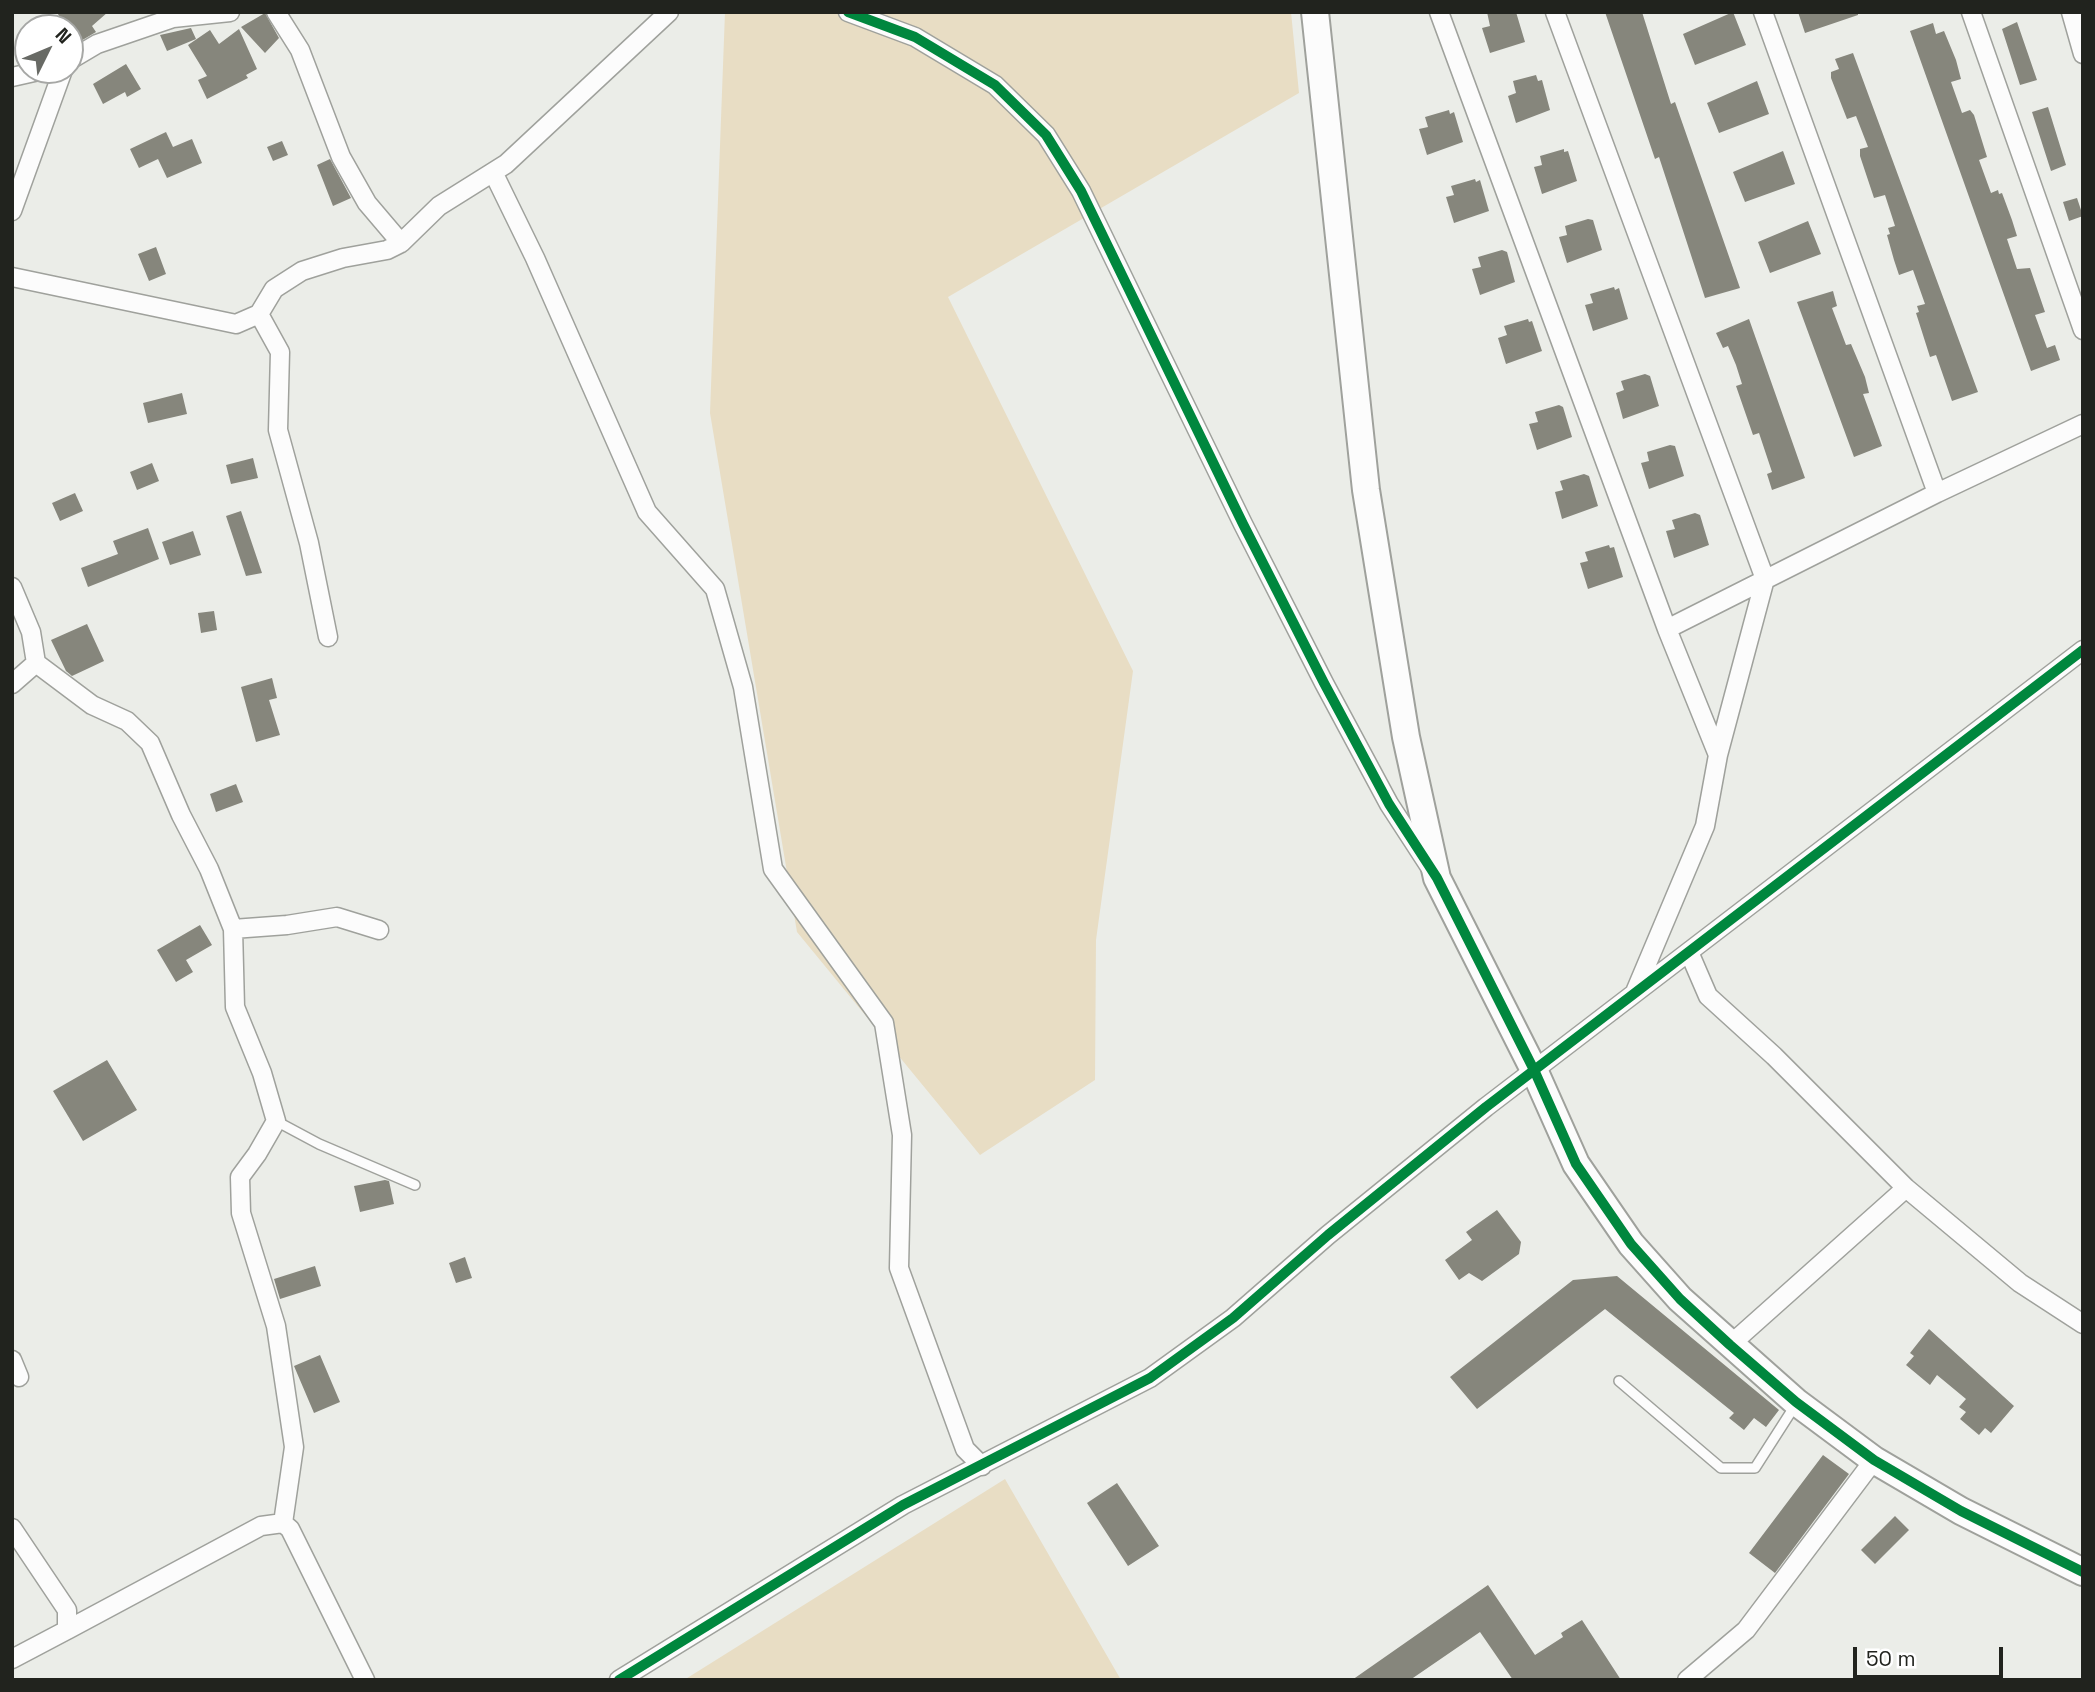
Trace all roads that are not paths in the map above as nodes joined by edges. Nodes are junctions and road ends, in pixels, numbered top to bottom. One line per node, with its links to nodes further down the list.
1 (230, 12): 11 (street)
2 (276, 12): 16 (street)
3 (670, 12): 14 (street)
4 (848, 12): 30 (street)
5 (1314, 12): 30 (street)
6 (1439, 12): 24 (street)
7 (1555, 12): 22 (street)
8 (1763, 12): 21 (street)
9 (1971, 12): 19 (street)
10 (2071, 12): 12 (street)
11 (84, 52)
12 (2083, 54)
13 (58, 84): 15 (street)
14 (494, 174): 16 (street); 44 (street)
15 (12, 211)
16 (401, 243): 18 (street)
17 (12, 278): 18 (street)
18 (259, 314): 25 (street)
19 (2083, 330)
20 (2083, 424): 21 (street)
21 (1937, 493): 22 (street)
22 (1765, 579): 24 (street); 29 (street)
23 (12, 587): 27 (street)
24 (1667, 629): 29 (street)
25 (328, 637)
26 (2083, 650): 33 (street)
27 (36, 663): 28 (street); 31 (street)
28 (12, 684)
29 (1718, 755): 34 (street)
30 (1437, 878): 35 (street)
31 (233, 929): 32 (street); 36 (street)
32 (379, 930)
33 (1689, 952): 34 (street); 38 (street)
34 (1634, 993): 35 (street)
35 (1535, 1072): 40 (street); 44 (street)
36 (276, 1121): 37 (lane); 45 (street)
37 (415, 1185)
38 (1906, 1188): 39 (street); 40 (street)
39 (2083, 1324)
40 (1730, 1345): 42 (street)
41 (1619, 1381): 42 (lane)
42 (1797, 1402): 43 (street)
43 (1874, 1461): 47 (street); 52 (street)
44 (982, 1466): 51 (street)
45 (283, 1523): 48 (street); 50 (street)
46 (12, 1528): 48 (street)
47 (2083, 1572)
48 (67, 1630): 49 (street)
49 (12, 1659)
50 (365, 1680)
51 (619, 1680)
52 (1687, 1680)

